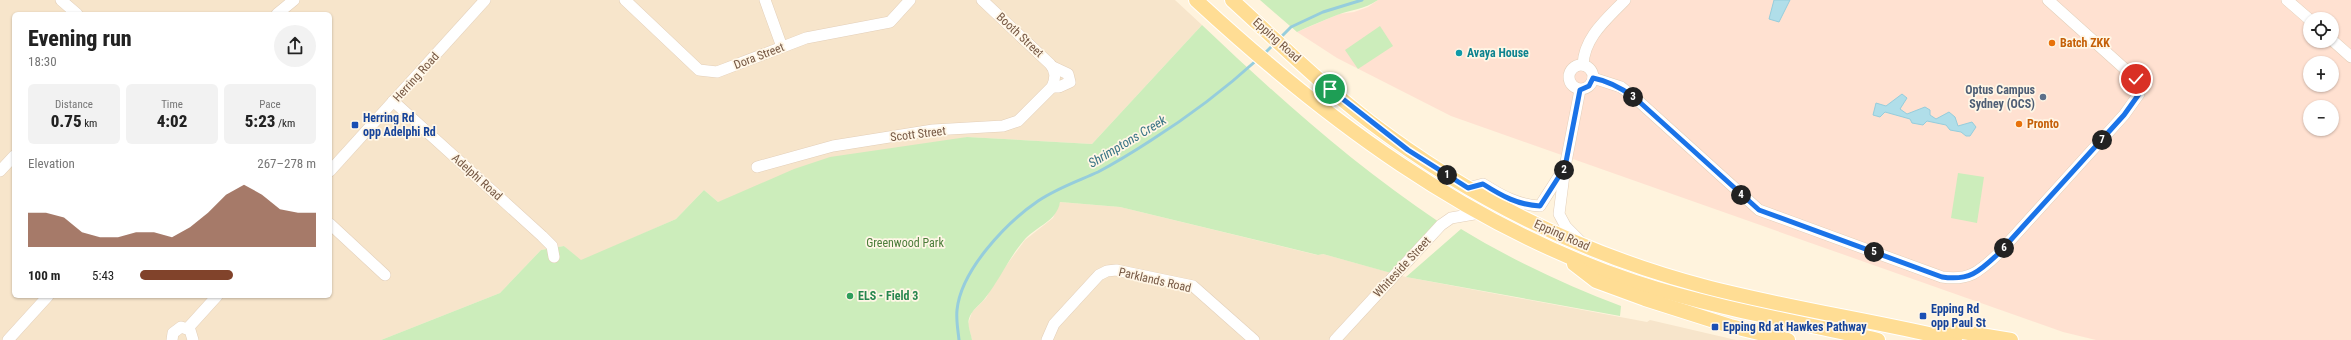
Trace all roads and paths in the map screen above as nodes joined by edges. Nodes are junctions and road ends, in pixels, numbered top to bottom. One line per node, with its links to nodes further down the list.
1 (61, 0): 13 (street)
2 (294, 0): 14 (street)
3 (485, 0): 24 (street, Herring Road)
4 (625, 0): 17 (street, Dora Street)
5 (765, 0): 17 (street)
6 (910, 0): 17 (street, Dora Street)
7 (982, 0): 20 (street, Booth Street)
8 (1196, 0): 31 (main road, Epping Road)
9 (1232, 0): 30 (main road, Epping Road)
10 (1625, 0): 19 (street)
11 (2048, 0): 21 (street)
12 (2288, 0): 15 (street)
13 (75, 12)
14 (279, 12)
15 (2303, 14)
16 (2339, 46): 18 (street)
17 (782, 47)
18 (2351, 57)
19 (1583, 65): 21 (street); 23 (street)
20 (1054, 70): 22 (street); 22 (street, Booth Street)
21 (1593, 78): 23 (street)
22 (1052, 87): 26 (street, Scott Street)
23 (1580, 90): 27 (street)
24 (393, 101): 28 (street, Herring Road); 35 (street, Adelphi Road)
25 (12, 158): 29 (street)
26 (757, 167)
27 (1565, 167): 30 (street); 33 (street)
28 (332, 169)
29 (0, 171)
30 (1468, 188): 33 (main road, Epping Road)
31 (1480, 213): 34 (main road, Epping Road); 46 (street, Whiteside Street)
32 (332, 226): 36 (street)
33 (1585, 246): 39 (main road, Epping Road)
34 (1559, 253): 47 (main road); 48 (main road, Epping Road)
35 (554, 257)
36 (385, 275)
37 (46, 298): 41 (street)
38 (215, 298): 40 (street)
39 (1838, 315): 49 (main road, Epping Road); 50 (main road)
40 (188, 328): 42 (street); 43 (street)
41 (8, 340)
42 (172, 340)
43 (193, 340)
44 (1048, 340): 45 (street, Parklands Road)
45 (1254, 340)
46 (1335, 340)
47 (1788, 340)
48 (1878, 340)
49 (1955, 340)
50 (2011, 340)

